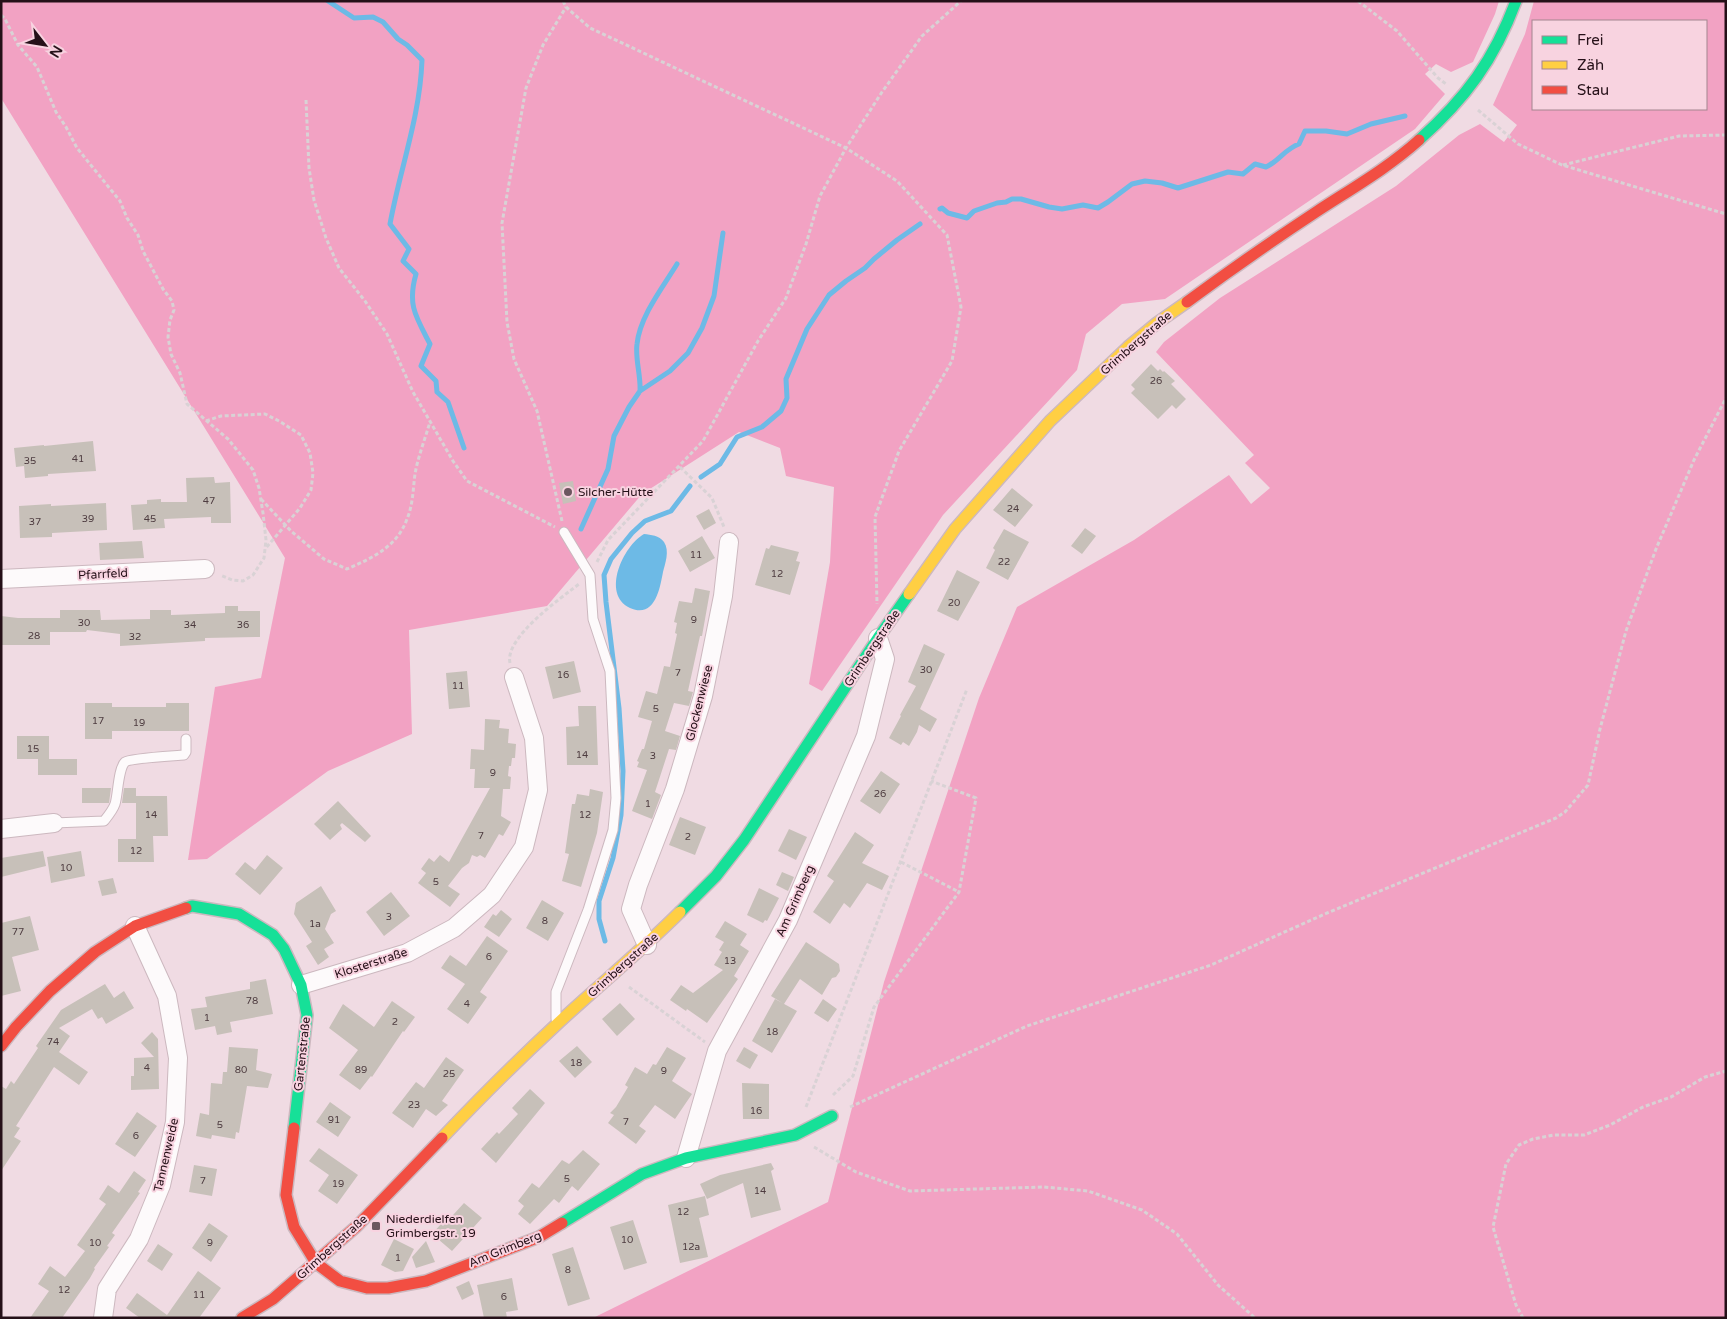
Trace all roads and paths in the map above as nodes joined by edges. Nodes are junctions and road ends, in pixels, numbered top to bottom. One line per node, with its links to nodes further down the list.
1 (563, 1): 5 (path)
2 (960, 1): 10 (path)
3 (1358, 1): 7 (path)
4 (1516, 1): 7 (street, Grimbergstraße)
5 (566, 7): 10 (path); 19 (path)
6 (1, 16): 14 (path)
7 (1462, 97): 11 (path); 26 (street, Grimbergstraße)
8 (306, 100): 15 (path)
9 (1726, 135): 11 (path)
10 (846, 148): 16 (path); 25 (path)
11 (1562, 165): 12 (path)
12 (1726, 214)
13 (1726, 398): 45 (path)
14 (206, 421): 17 (path); 18 (path)
15 (430, 422): 18 (path); 19 (path)
16 (680, 467): 20 (path); 23 (path)
17 (261, 499): 18 (path); 21 (path)
18 (286, 526): 21 (path)
19 (564, 532): 23 (lane)
20 (729, 542): 36 (street, Glockenwiese)
21 (265, 550): 22 (path)
22 (204, 570): 24 (street, Pfarrfeld)
23 (590, 575): 27 (path); 39 (lane)
24 (1, 579)
25 (877, 610)
26 (878, 638): 36 (street, Grimbergstraße); 41 (street, Am Grimberg)
27 (514, 677): 38 (street, Klosterstraße)
28 (967, 689): 30 (path)
29 (186, 739): 31 (lane)
30 (931, 781): 33 (path); 34 (path)
31 (54, 823): 32 (street)
32 (1, 829)
33 (900, 862): 34 (path); 44 (path)
34 (959, 892): 43 (path)
35 (135, 926): 38 (street, Gartenstraße); 40 (street, Gartenstraße); 49 (street, Tannenweide)
36 (647, 945): 37 (street, Grimbergstraße)
37 (613, 975): 39 (street, Grimbergstraße); 41 (path)
38 (301, 985): 48 (street, Gartenstraße)
39 (556, 1025): 48 (street, Grimbergstraße)
40 (1, 1046)
41 (717, 1051): 47 (street, Am Grimberg)
42 (1726, 1071): 52 (path)
43 (827, 1102)
44 (805, 1108)
45 (832, 1116): 46 (street, Am Grimberg)
46 (795, 1135): 47 (street, Am Grimberg); 51 (path)
47 (686, 1158): 48 (street, Am Grimberg)
48 (316, 1263): 50 (street, Grimbergstraße)
49 (103, 1318)
50 (242, 1318)
51 (1256, 1318)
52 (1523, 1318)

